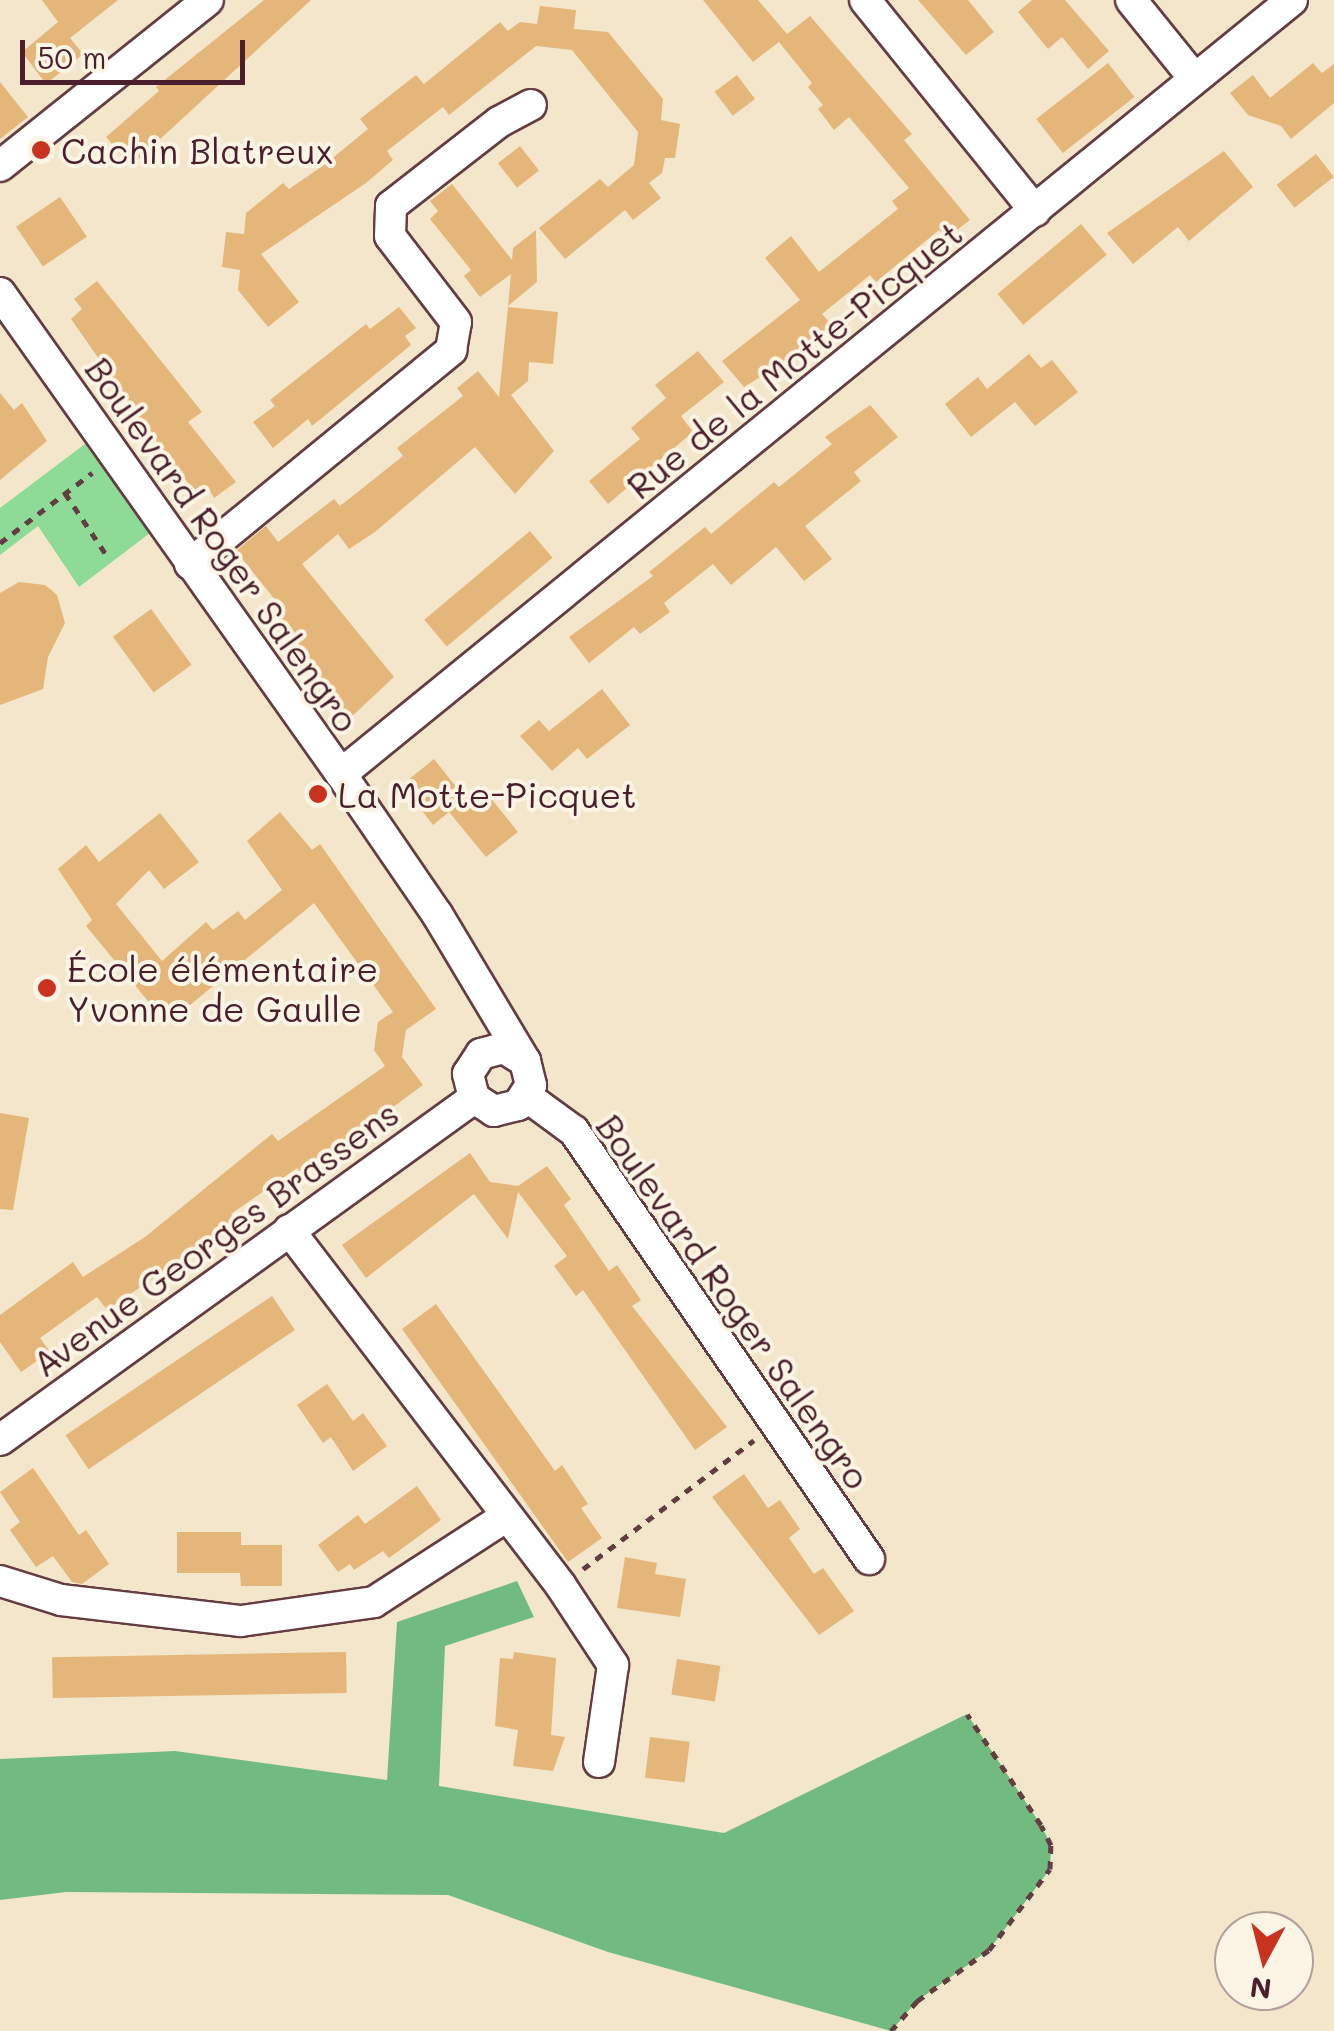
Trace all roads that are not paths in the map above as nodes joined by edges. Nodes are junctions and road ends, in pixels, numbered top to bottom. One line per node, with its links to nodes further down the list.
1 (208, 0): 7 (street)
2 (865, 0): 8 (street)
3 (1130, 0): 5 (street)
4 (1292, 0): 5 (street, Rue de la Motte-Picquet)
5 (1194, 78): 8 (street, Rue de la Motte-Picquet)
6 (531, 105): 10 (street)
7 (0, 166)
8 (1035, 211): 11 (street, Rue de la Motte-Picquet)
9 (1, 298): 10 (street, Boulevard Roger Salengro)
10 (190, 564): 11 (street, Boulevard Roger Salengro)
11 (341, 774): 12 (street, Boulevard Roger Salengro)
12 (482, 990): 13 (street, Boulevard Roger Salengro); 14 (street)
13 (525, 1061): 14 (street); 15 (street)
14 (473, 1063): 16 (street)
15 (526, 1096): 16 (street); 20 (street, Boulevard Roger Salengro)
16 (474, 1098): 17 (street, Avenue Georges Brassens)
17 (289, 1230): 18 (street, Avenue Georges Brassens); 19 (street)
18 (0, 1440)
19 (506, 1516): 21 (street); 22 (street)
20 (870, 1559)
21 (0, 1582)
22 (599, 1762)

